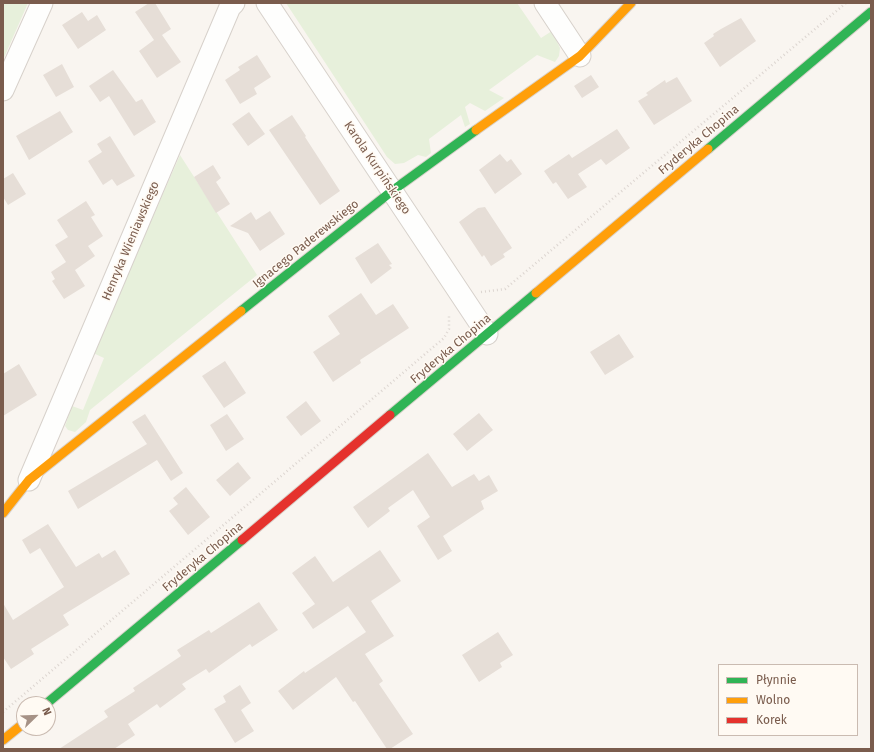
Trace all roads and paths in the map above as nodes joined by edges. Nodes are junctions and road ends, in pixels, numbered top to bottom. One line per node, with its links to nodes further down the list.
1 (42, 3): 9 (street)
2 (234, 3): 13 (street, Henryka Wieniawskiego)
3 (267, 3): 10 (street, Karola Kurpińskiego)
4 (545, 3): 8 (street)
5 (631, 3): 8 (street, Ignacego Paderewskiego)
6 (846, 3): 11 (path)
7 (871, 12): 12 (street, Fryderyka Chopina)
8 (580, 56): 10 (street, Ignacego Paderewskiego)
9 (3, 90)
10 (392, 191): 11 (street, Karola Kurpińskiego); 13 (street, Ignacego Paderewskiego)
11 (464, 299): 12 (street, Karola Kurpińskiego); 16 (path)
12 (487, 334): 15 (street, Fryderyka Chopina)
13 (29, 480): 14 (street, Ignacego Paderewskiego)
14 (3, 513)
15 (56, 696)
16 (3, 712)
17 (16, 729): 18 (street)
18 (3, 740)

